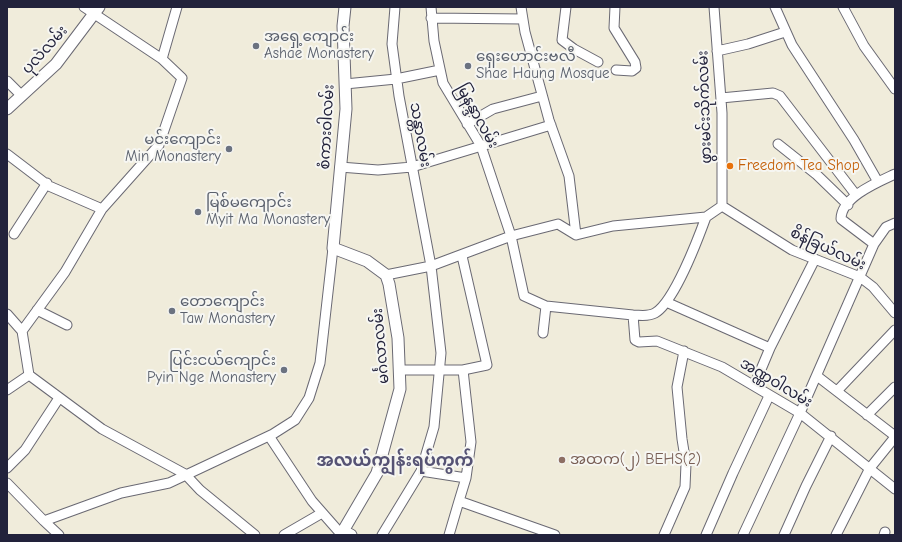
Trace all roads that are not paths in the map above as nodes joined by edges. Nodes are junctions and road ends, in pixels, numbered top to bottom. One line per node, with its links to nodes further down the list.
1 (84, 7): 12 (street)
2 (177, 7): 17 (street)
3 (345, 7): 23 (main road, စံကားဝါလမ်း)
4 (395, 7): 21 (street, သန္တာလမ်း)
5 (431, 7): 13 (street, မြနန္ဒာလမ်း)
6 (521, 7): 14 (street)
7 (566, 7): 18 (street)
8 (615, 7): 20 (street)
9 (714, 7): 16 (street, ဖွားမင်းသိုက်လမ်း)
10 (775, 7): 15 (street)
11 (843, 7): 24 (street)
12 (96, 11): 17 (street); 25 (main road, ပုလဲလမ်း)
13 (431, 18): 14 (street); 19 (street, မြနန္ဒာလမ်း)
14 (523, 18): 26 (street)
15 (785, 32): 16 (street); 37 (street)
16 (717, 51): 27 (street, ဖွားမင်းသိုက်လမ်း)
17 (162, 59): 42 (street)
18 (598, 62)
19 (440, 70): 21 (street); 29 (street, မြနန္ဒာလမ်း)
20 (616, 70)
21 (396, 78): 23 (street); 35 (street, သန္တာလမ်း)
22 (7, 81): 25 (street)
23 (345, 84): 34 (main road, စံကားဝါလမ်း)
24 (895, 88)
25 (22, 96): 28 (main road, ပုလဲလမ်း)
26 (542, 96): 29 (street); 30 (street)
27 (721, 98): 39 (street); 41 (street, ဖွားမင်းသိုက်လမ်း)
28 (7, 109)
29 (467, 124): 32 (street, မြနန္ဒာလမ်း)
30 (551, 125): 32 (street); 47 (street)
31 (778, 144): 40 (street)
32 (481, 146): 35 (street); 46 (street, မြနန္ဒာလမ်း)
33 (8, 156): 38 (street)
34 (340, 167): 35 (street); 49 (main road, စံကားဝါလမ်း)
35 (412, 167): 52 (street, သန္တာလမ်း)
36 (895, 174): 37 (street)
37 (878, 182): 39 (street)
38 (47, 184): 42 (street); 45 (street)
39 (856, 195): 40 (street)
40 (848, 205): 48 (street)
41 (722, 206): 43 (street); 51 (street, စိန်ခြယ်လမ်း)
42 (102, 210): 57 (street)
43 (706, 217): 47 (street); 55 (street)
44 (895, 223): 48 (street)
45 (14, 234)
46 (511, 236): 47 (street); 50 (street); 56 (street, မြနန္ဒာလမ်း)
47 (576, 236)
48 (874, 244): 54 (street)
49 (333, 248): 53 (main road); 80 (street)
50 (462, 256): 52 (street); 69 (street)
51 (815, 259): 54 (street, စိန်ခြယ်လမ်း); 65 (street)
52 (431, 266): 53 (street); 68 (street, သန္တာလမ်း)
53 (386, 275): 67 (main road, မင်္ဂလာလမ်း)
54 (860, 277): 58 (street, စိန်ခြယ်လမ်း); 71 (street)
55 (666, 302): 60 (street); 65 (street)
56 (546, 306): 60 (street); 64 (street)
57 (38, 310): 61 (street); 63 (street)
58 (895, 313)
59 (7, 314): 63 (street)
60 (633, 315): 66 (street, အဏ္ဏဝါလမ်း)
61 (67, 325)
62 (895, 330): 75 (street)
63 (22, 331): 70 (street)
64 (543, 333)
65 (770, 348): 72 (street)
66 (684, 351): 72 (street, အဏ္ဏဝါလမ်း); 102 (street)
67 (399, 370): 68 (street); 94 (main road, မင်္ဂလာလမ်း)
68 (439, 370): 69 (street); 85 (street, သန္တာလမ်း)
69 (463, 370): 87 (street)
70 (29, 375): 74 (street); 77 (street)
71 (816, 376): 75 (street); 78 (street)
72 (754, 386): 76 (street, အဏ္ဏဝါလမ်း)
73 (895, 387): 79 (street)
74 (7, 390)
75 (837, 391): 79 (street)
76 (770, 396): 78 (street, အဏ္ဏဝါလမ်း); 103 (street)
77 (59, 398): 83 (street); 86 (street)
78 (800, 413): 81 (street, အဏ္ဏဝါလမ်း); 104 (street)
79 (867, 415): 82 (street)
80 (269, 436): 86 (street); 91 (street)
81 (831, 436): 84 (street, အဏ္ဏဝါလမ်း); 105 (street)
82 (895, 436): 84 (street)
83 (7, 468)
84 (870, 468): 88 (street, အဏ္ဏဝါလမ်း); 106 (street)
85 (420, 470): 87 (street); 99 (street, သန္တာလမ်း)
86 (185, 474): 92 (street); 97 (street)
87 (466, 478): 90 (street)
88 (895, 489)
89 (9, 490): 92 (street)
90 (459, 501): 93 (street); 100 (street)
91 (322, 513): 94 (street); 98 (street)
92 (47, 524): 95 (street); 96 (street)
93 (528, 530): 101 (street)
94 (344, 534)
95 (45, 535)
96 (60, 535)
97 (255, 535)
98 (284, 535)
99 (382, 535)
100 (449, 535)
101 (555, 535)
102 (664, 535)
103 (706, 535)
104 (743, 535)
105 (784, 535)
106 (836, 535)

